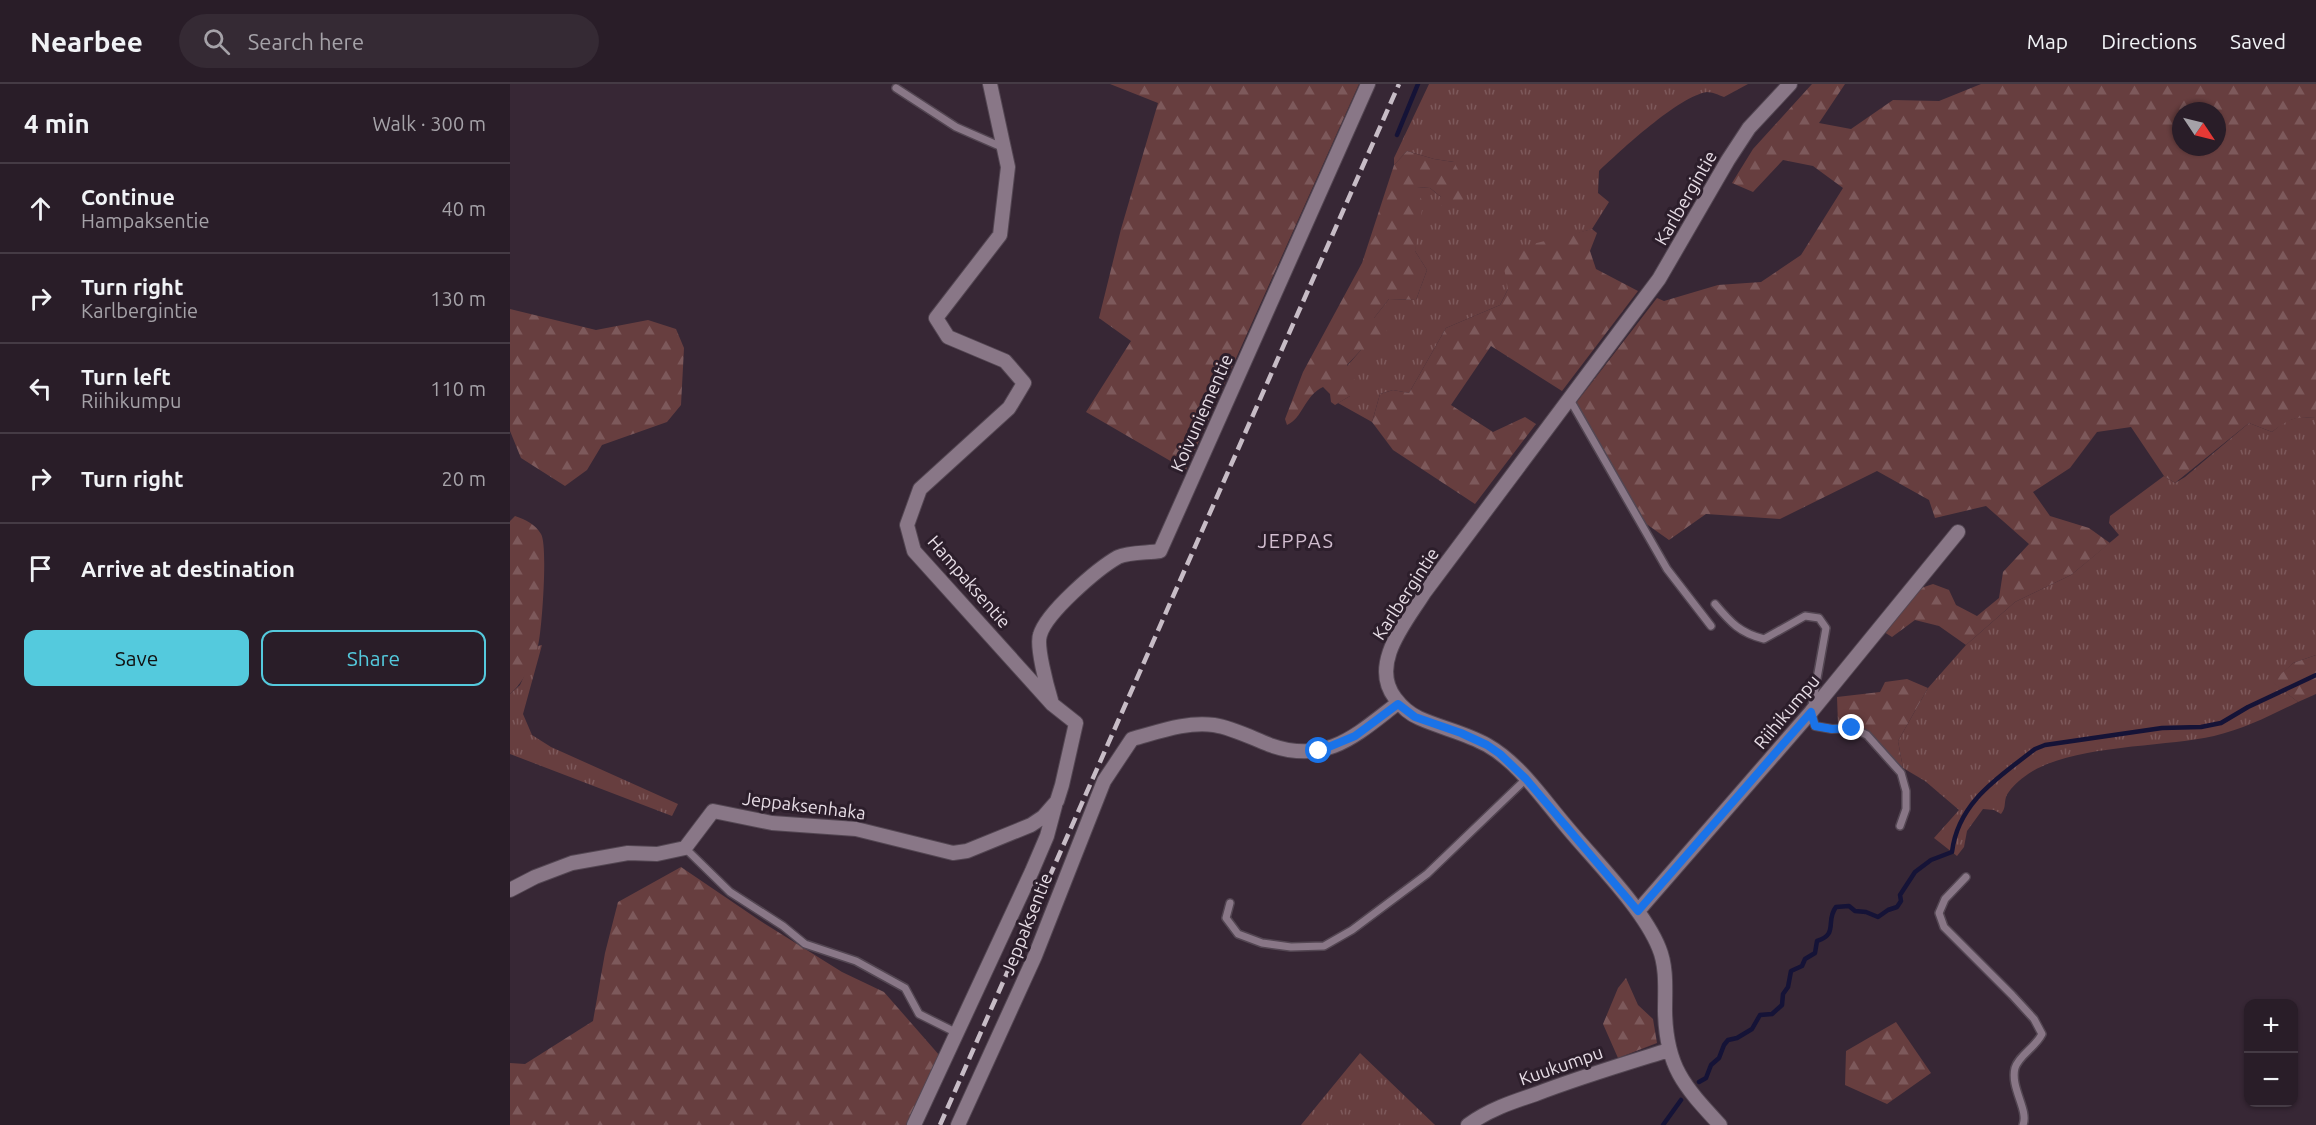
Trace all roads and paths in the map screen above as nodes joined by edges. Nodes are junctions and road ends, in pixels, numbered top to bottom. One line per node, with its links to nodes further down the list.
1 (990, 84): 5 (street, Hampaksentie)
2 (1368, 84): 10 (street, Koivuniementie)
3 (1790, 84): 6 (street, Karlbergintie)
4 (896, 88): 5 (lane)
5 (1004, 148): 10 (street, Hampaksentie)
6 (1569, 398): 9 (lane); 11 (street, Karlbergintie)
7 (1958, 532): 12 (street, Riihikumpu)
8 (1715, 604): 12 (lane)
9 (1712, 626)
10 (1052, 704): 14 (street, Hampaksentie)
11 (1398, 704): 13 (street); 24 (street, Jeppaksentie)
12 (1811, 712): 15 (lane); 20 (street, Riihikumpu)
13 (1526, 779): 19 (lane); 20 (street)
14 (1057, 801): 16 (street, Jeppaksenhaka); 21 (street)
15 (1900, 826)
16 (685, 848): 18 (street); 21 (lane)
17 (1965, 877): 27 (lane)
18 (510, 890)
19 (1230, 903)
20 (1638, 911): 22 (street)
21 (957, 1033): 23 (street)
22 (1669, 1050): 25 (street, Kuukumpu); 26 (street)
23 (914, 1125)
24 (958, 1125)
25 (1468, 1125)
26 (1720, 1125)
27 (2023, 1125)

